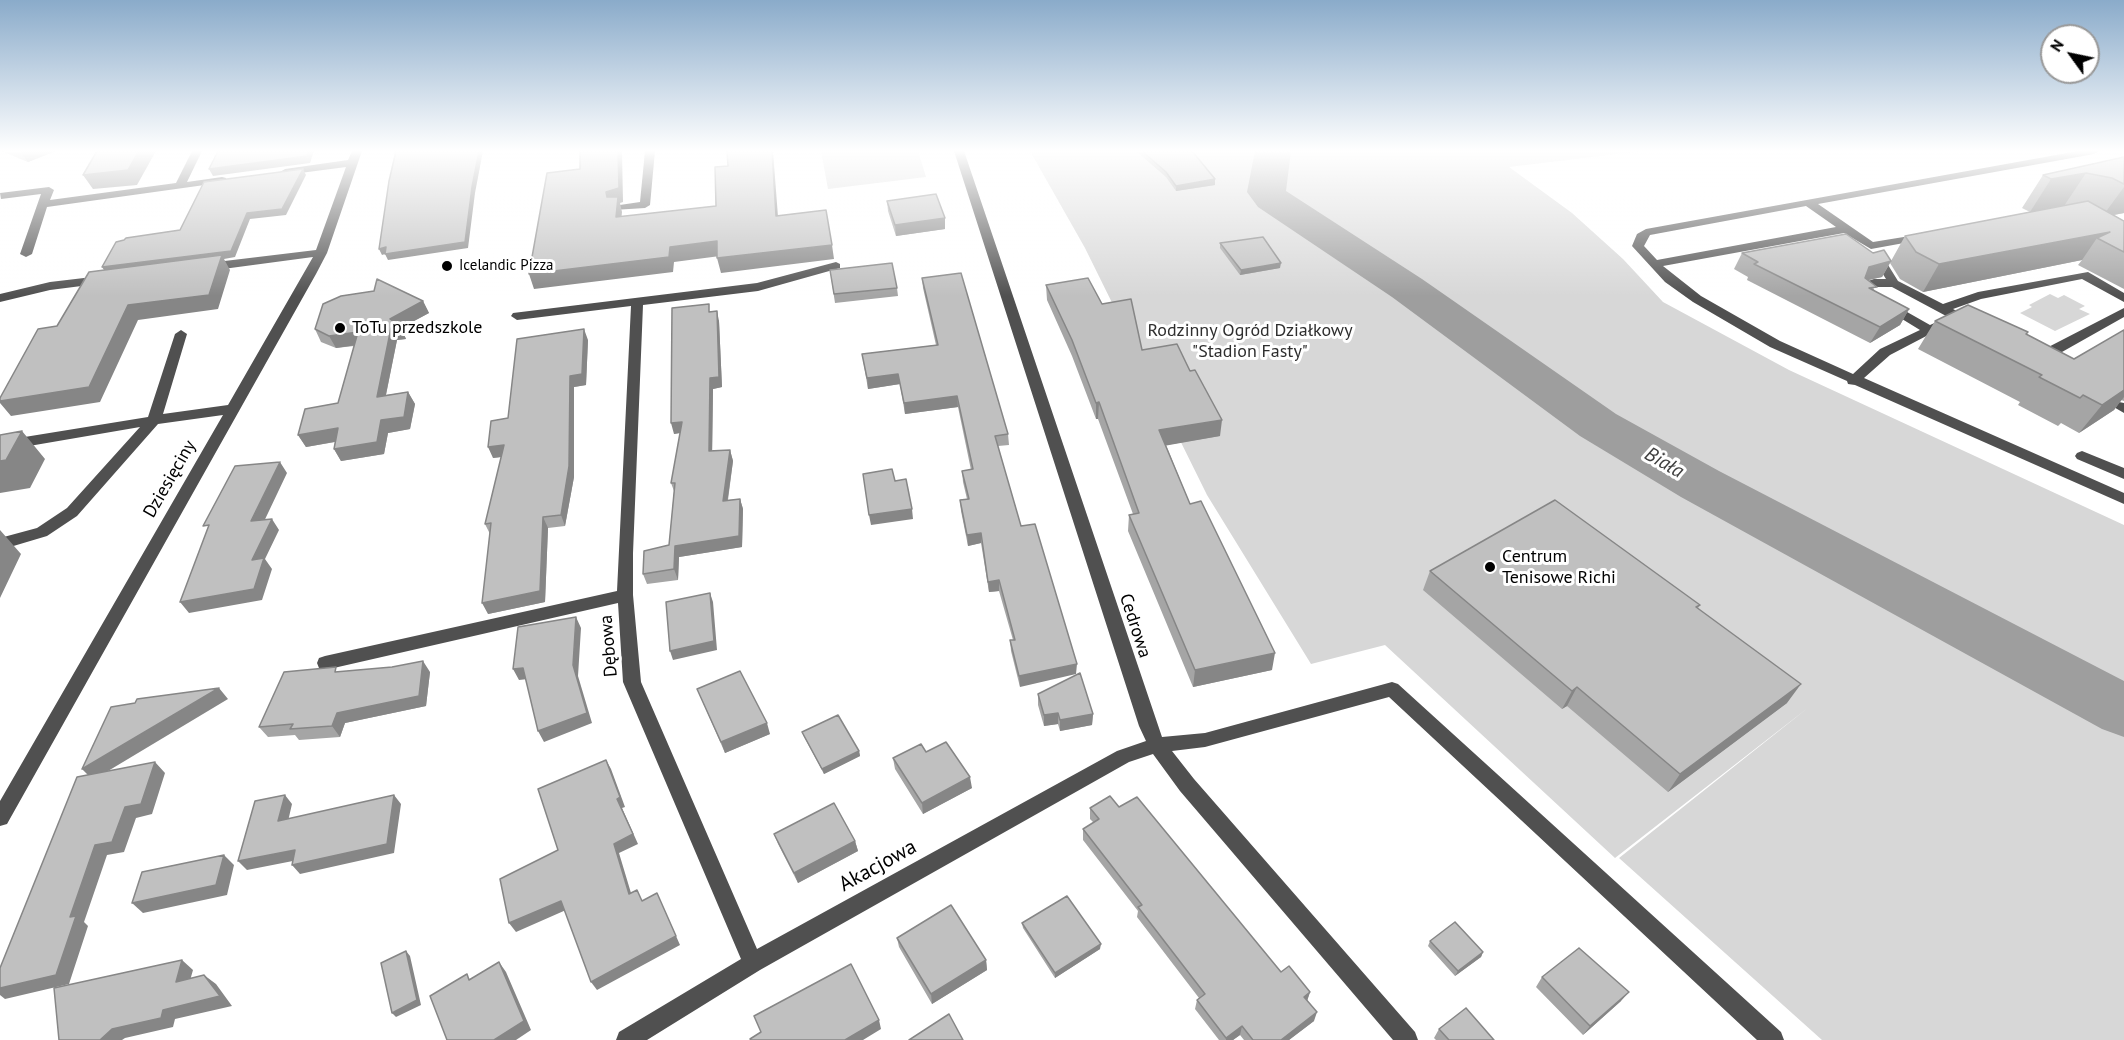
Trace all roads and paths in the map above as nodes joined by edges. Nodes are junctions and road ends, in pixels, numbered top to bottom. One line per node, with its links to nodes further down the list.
1 (44, 200): 7 (street)
2 (76, 200): 7 (street)
3 (340, 200): 13 (street, Dziesięciny)
4 (646, 200): 9 (street)
5 (975, 200): 41 (street, Cedrowa)
6 (1832, 200): 8 (street)
7 (42, 204): 14 (street)
8 (1810, 204): 10 (street); 15 (street)
9 (617, 208)
10 (1846, 229): 12 (street); 15 (street)
11 (1940, 234): 12 (street)
12 (1871, 246): 19 (street)
13 (321, 253): 17 (street); 32 (street, Dziesięciny)
14 (26, 254)
15 (1654, 264): 31 (street)
16 (836, 266): 22 (street)
17 (200, 268)
18 (119, 278): 20 (street)
19 (1894, 283): 23 (street); 28 (street)
20 (0, 298)
21 (2124, 298): 23 (street)
22 (638, 301): 25 (street); 39 (street, Dębowa)
23 (1942, 309): 26 (street)
24 (2124, 312): 30 (street)
25 (517, 316)
26 (1956, 317): 27 (street); 28 (street)
27 (1982, 329)
28 (1930, 330): 31 (street)
29 (181, 334): 33 (street)
30 (2021, 348)
31 (1853, 381): 37 (street)
32 (233, 410): 33 (street); 42 (street, Dziesięciny)
33 (154, 420): 34 (street); 38 (street)
34 (0, 446)
35 (2082, 456): 36 (street)
36 (2124, 474)
37 (2124, 499)
38 (0, 544)
39 (625, 594): 40 (street); 43 (street, Dębowa)
40 (325, 663)
41 (1157, 745): 43 (street, Akacjowa); 45 (street, Cedrowa); 46 (street, Akacjowa)
42 (0, 818)
43 (753, 963): 44 (street, Akacjowa)
44 (627, 1040)
45 (1407, 1040)
46 (1773, 1040)

